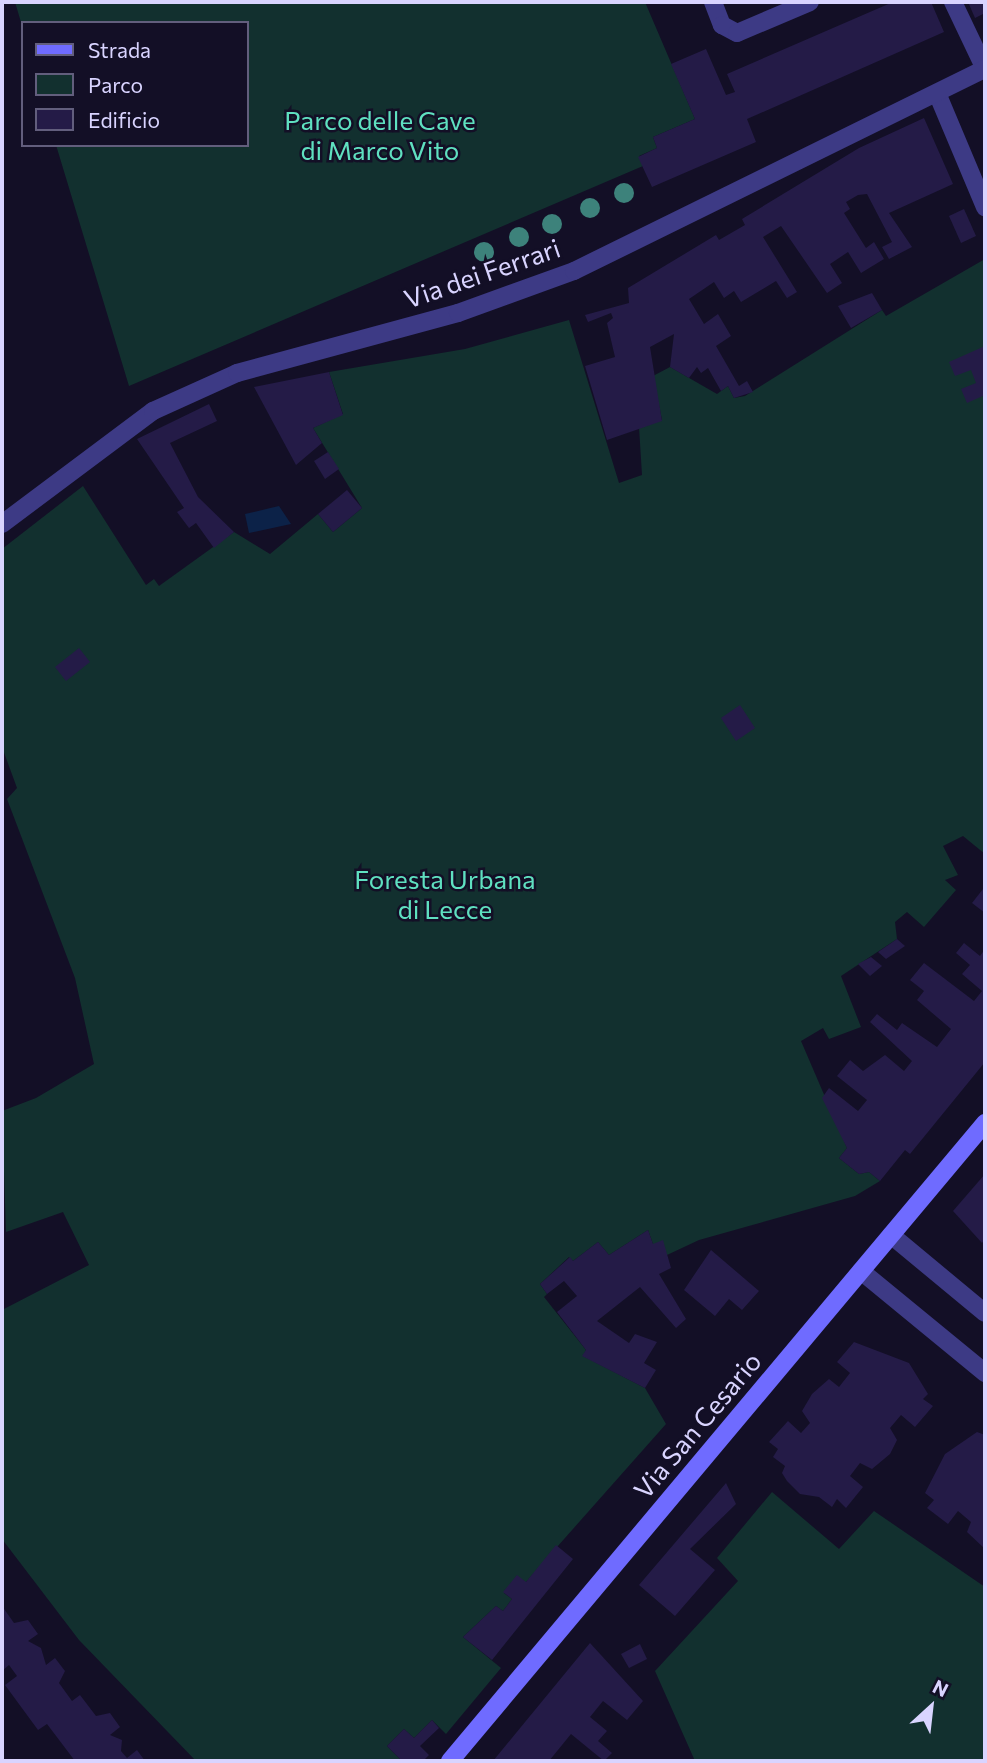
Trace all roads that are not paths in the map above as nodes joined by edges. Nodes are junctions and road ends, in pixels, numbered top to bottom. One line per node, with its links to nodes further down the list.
1 (713, 2): 2 (street)
2 (810, 2)
3 (953, 2): 4 (street)
4 (985, 69): 5 (street, Via dei Ferrari)
5 (937, 93): 6 (street); 7 (street, Via dei Ferrari)
6 (985, 207)
7 (2, 524)
8 (985, 1123): 9 (main road, Via San Cesario)
9 (891, 1236): 10 (main road, Via San Cesario); 11 (street)
10 (861, 1271): 12 (street); 13 (main road, Via San Cesario)
11 (985, 1312)
12 (985, 1373)
13 (450, 1761)

